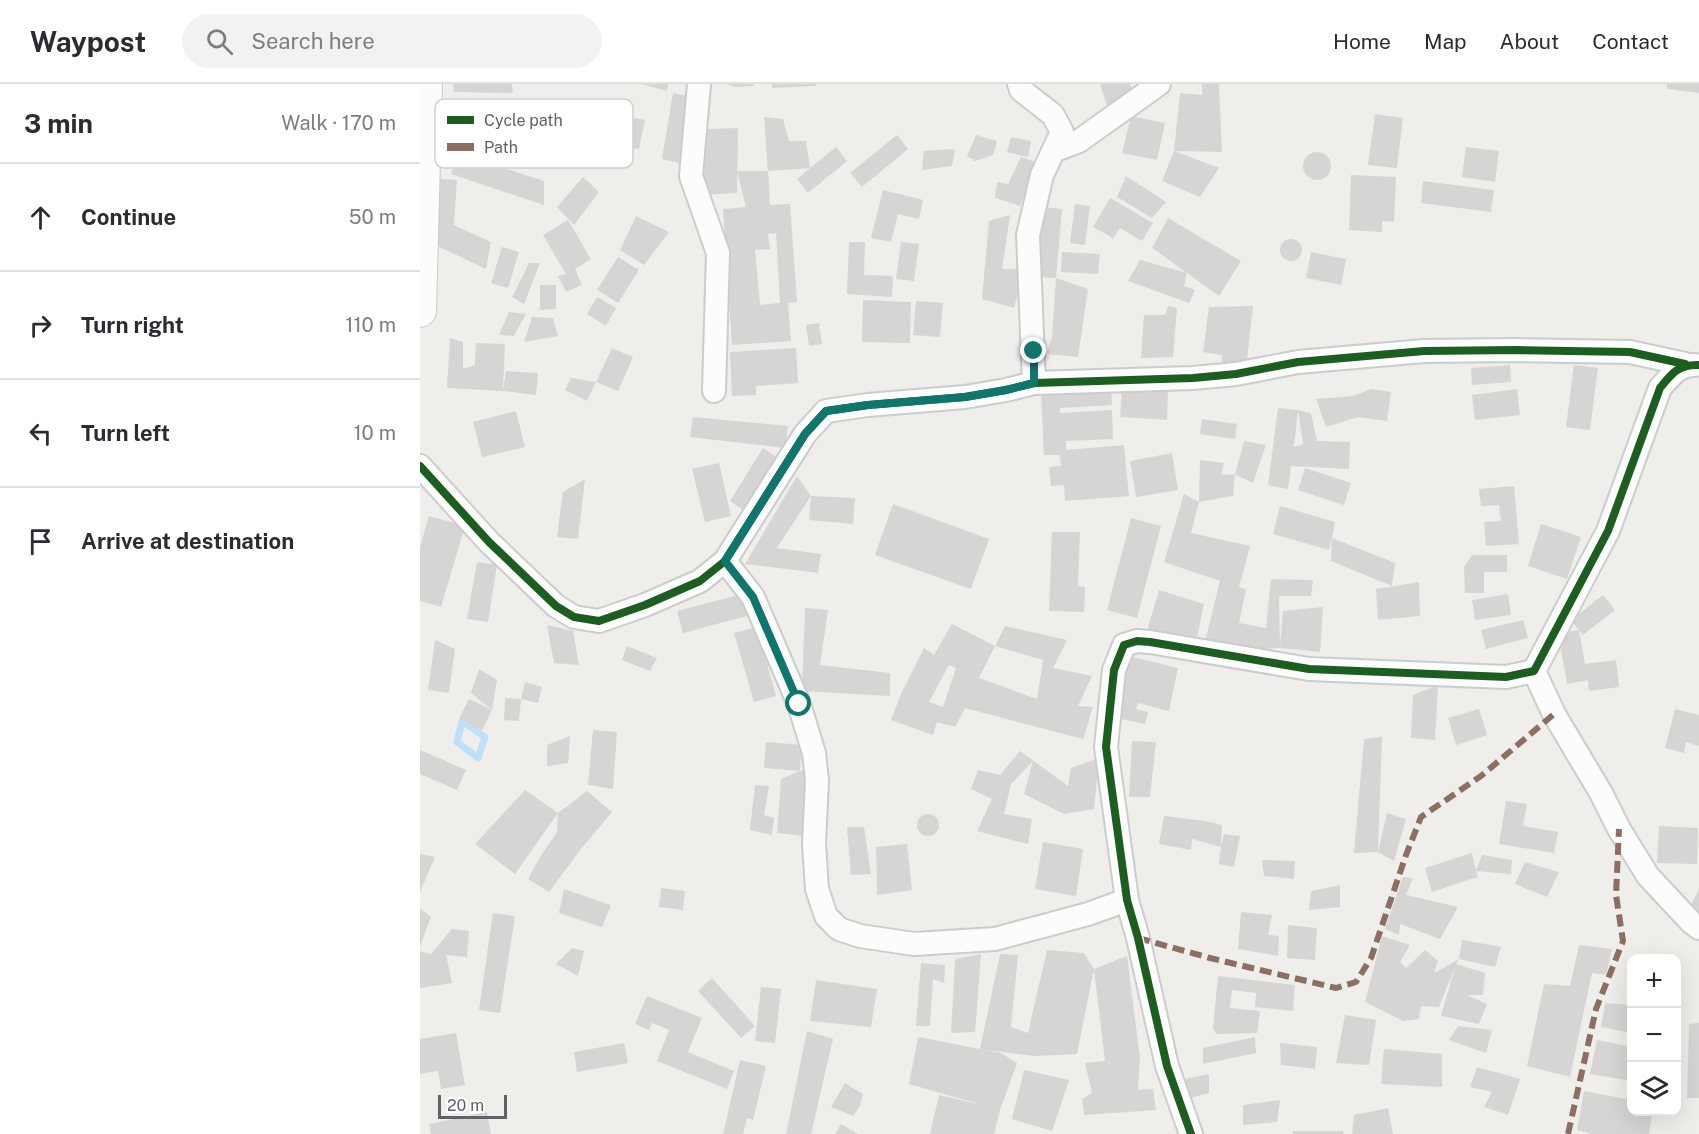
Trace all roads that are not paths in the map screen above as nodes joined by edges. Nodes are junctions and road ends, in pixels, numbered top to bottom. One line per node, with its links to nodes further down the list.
1 (426, 84): 6 (main road)
2 (699, 84): 9 (street)
3 (1019, 84): 5 (street)
4 (1159, 84): 5 (street)
5 (1053, 151): 8 (street)
6 (420, 311)
7 (1692, 365): 8 (street); 12 (street)
8 (1034, 383): 11 (street)
9 (714, 391)
10 (420, 466): 11 (street)
11 (725, 561): 13 (street)
12 (1534, 671): 13 (street); 14 (street)
13 (1127, 900): 15 (street)
14 (1699, 928)
15 (1191, 1134)

